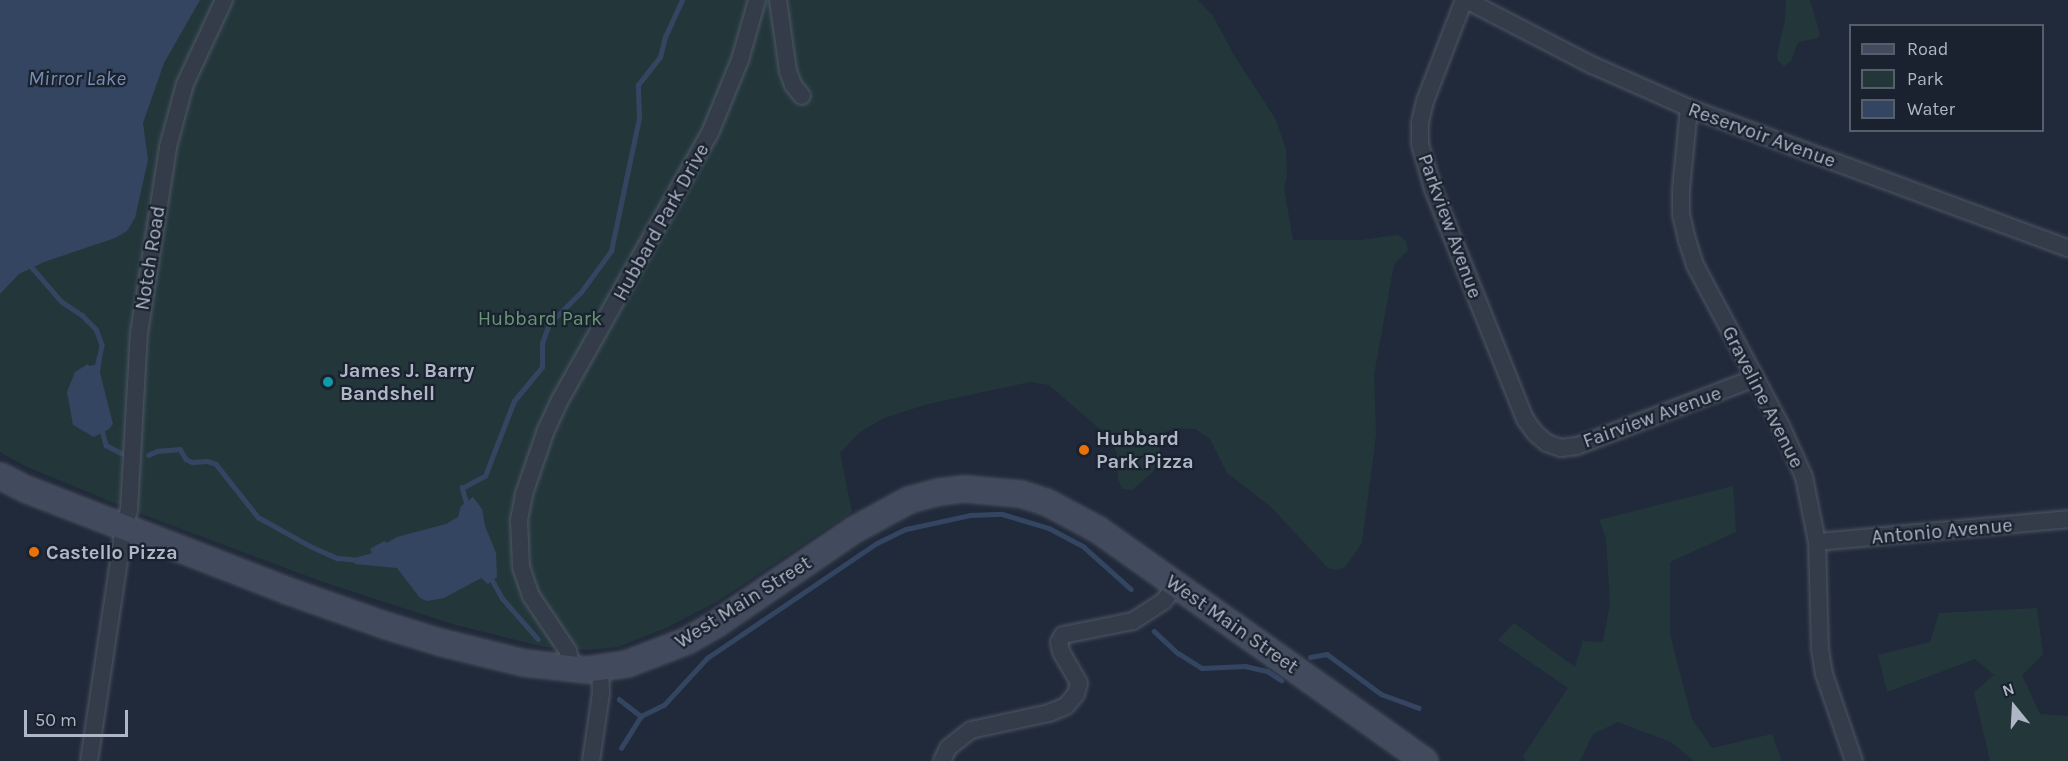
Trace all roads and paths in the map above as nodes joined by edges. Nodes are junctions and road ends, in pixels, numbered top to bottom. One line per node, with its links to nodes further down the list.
1 (224, 0): 12 (street, Notch Road)
2 (757, 0): 16 (street, Hubbard Park Drive)
3 (778, 0): 5 (street)
4 (1465, 0): 6 (street, Reservoir Avenue); 9 (street, Parkview Avenue)
5 (802, 96)
6 (1689, 108): 7 (street, Reservoir Avenue); 8 (street, Graveline Avenue)
7 (2068, 248)
8 (1755, 378): 9 (street, Fairview Avenue); 13 (street, Graveline Avenue)
9 (1547, 443)
10 (0, 476): 12 (main road, West Main Street)
11 (2068, 519): 13 (street, Antonio Avenue)
12 (124, 527): 16 (main road, West Main Street); 17 (street, Notch Road)
13 (1817, 542): 21 (street, Graveline Avenue)
14 (1176, 584): 15 (main road, West Main Street); 19 (street); 20 (main road, West Main Street)
15 (600, 669): 16 (main road, West Main Street); 18 (street)
16 (573, 670)
17 (89, 761)
18 (591, 761)
19 (942, 761)
20 (1425, 761)
21 (1854, 761)

